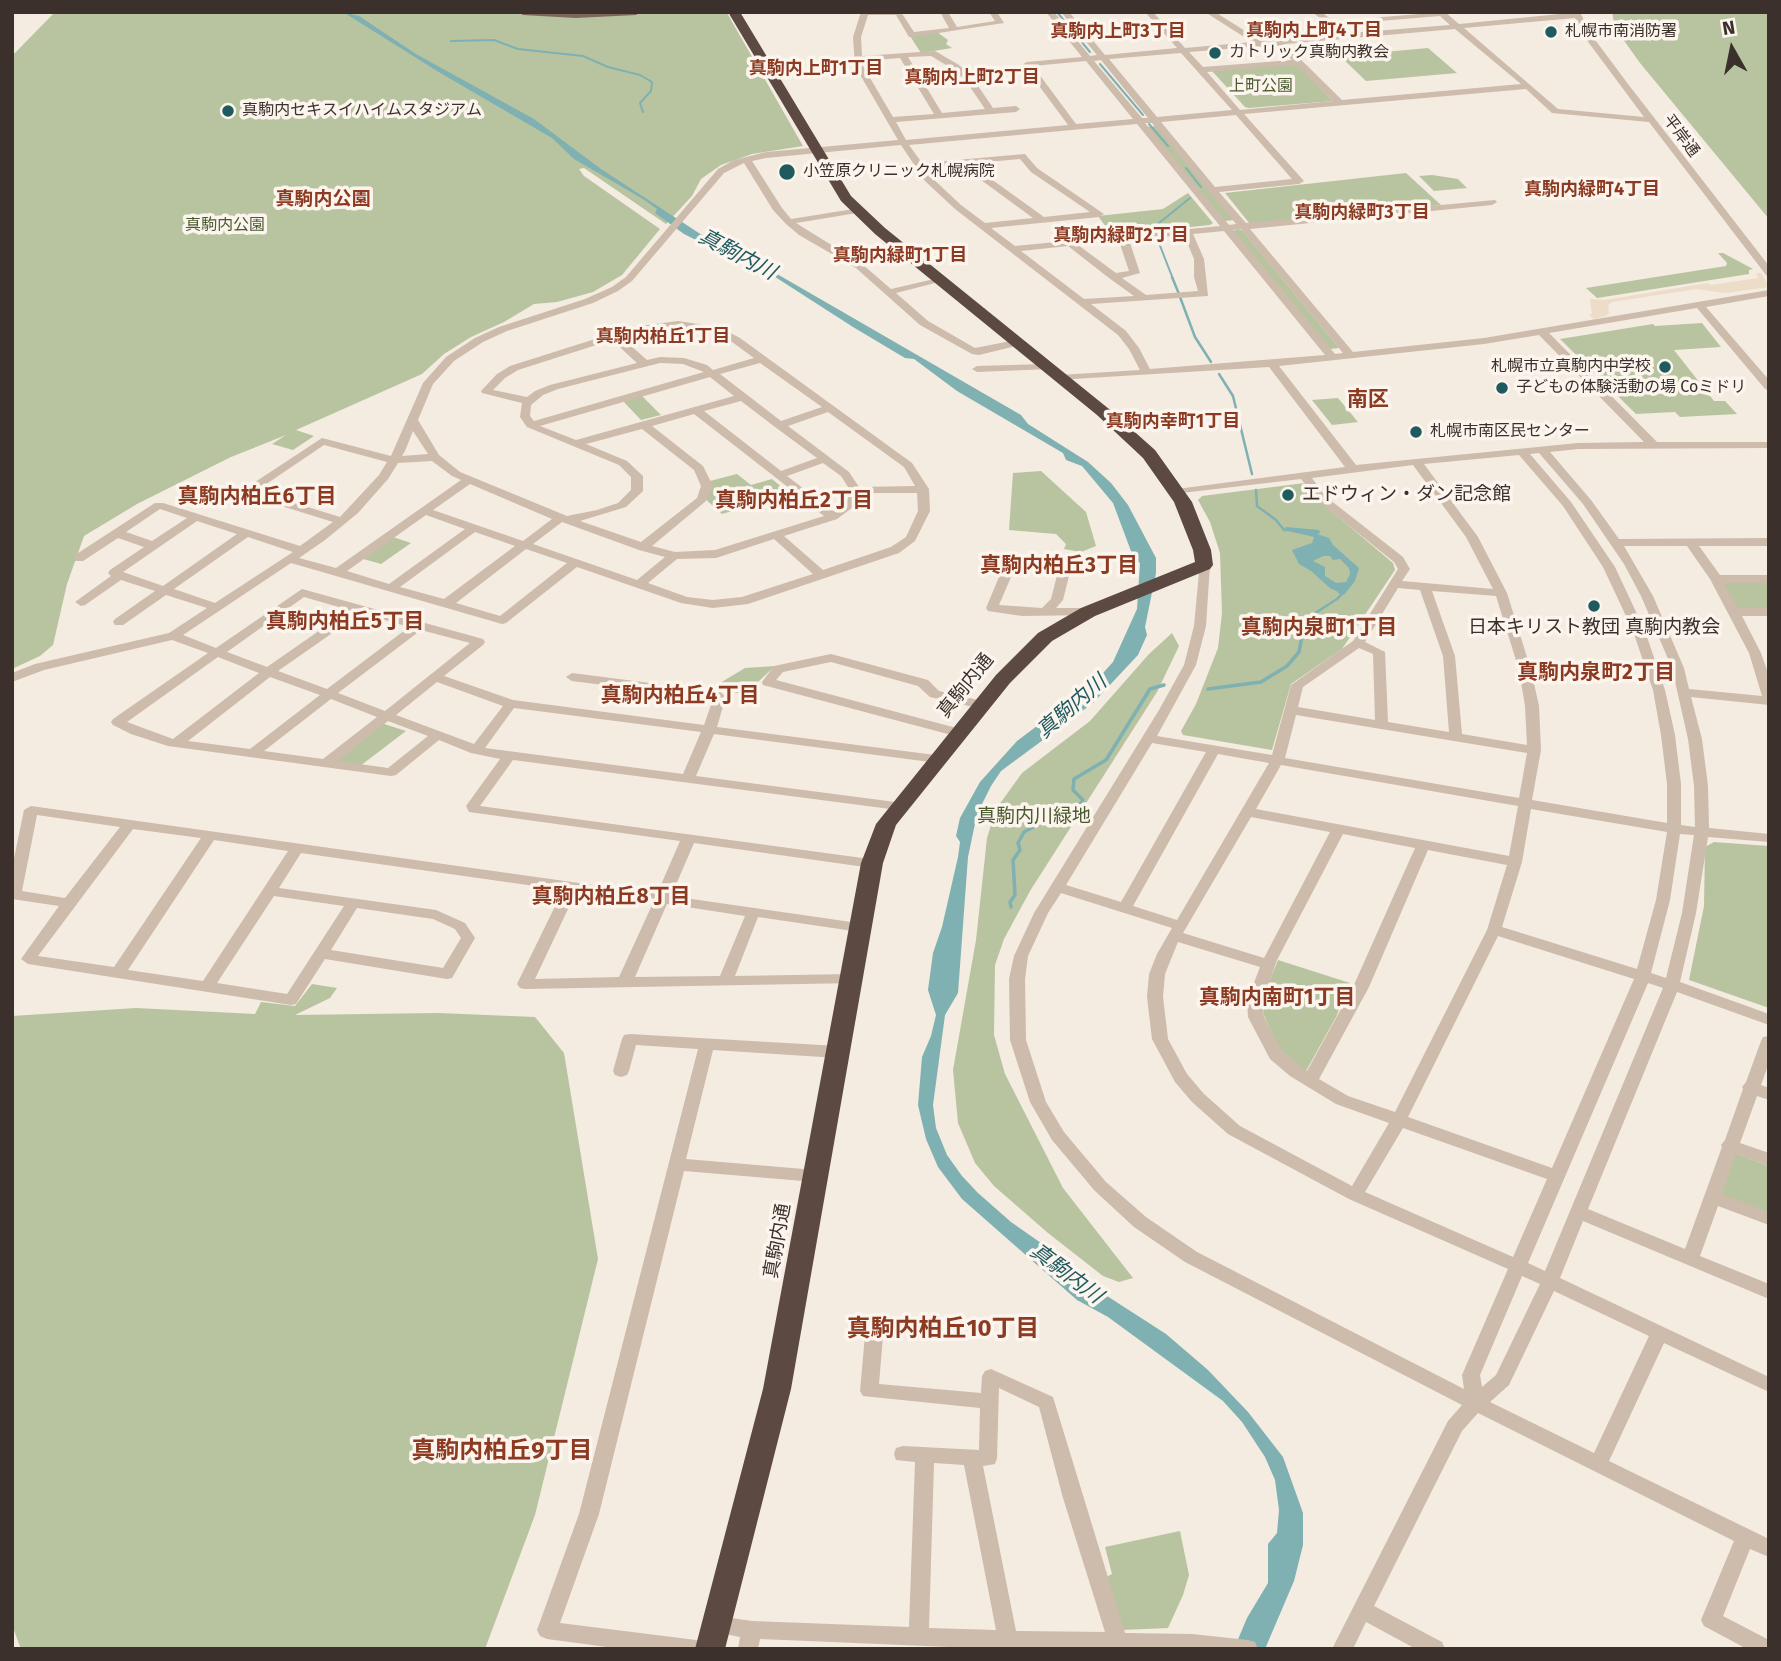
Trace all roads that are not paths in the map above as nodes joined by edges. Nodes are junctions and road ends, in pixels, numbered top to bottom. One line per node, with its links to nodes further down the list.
1 (523, 12): 2 (main road)
2 (636, 12)
3 (734, 12): 46 (highway)
4 (904, 12): 15 (street)
5 (944, 12): 22 (street)
6 (993, 12): 22 (street)
7 (1050, 12): 31 (street)
8 (1065, 12): 29 (street)
9 (1149, 12): 27 (street)
10 (1209, 12): 26 (street)
11 (1316, 12): 24 (street)
12 (1361, 12): 20 (street)
13 (1531, 12): 19 (street)
14 (865, 13): 15 (street); 30 (street)
15 (898, 13): 22 (street)
16 (1440, 13): 17 (street); 21 (street)
17 (1402, 14): 20 (street)
18 (1576, 14): 19 (street); 42 (street, 平岸通)
19 (1540, 19): 21 (street)
20 (1370, 20): 23 (street)
21 (1457, 26): 23 (street); 34 (street)
22 (954, 29)
23 (1384, 33): 24 (street)
24 (1348, 36): 25 (street)
25 (1279, 42): 26 (street); 32 (street)
26 (1259, 43): 27 (street)
27 (1183, 50): 29 (street); 33 (street)
28 (902, 55): 30 (street); 37 (street); 39 (street)
29 (1102, 57): 31 (street); 41 (street)
30 (858, 59): 40 (street)
31 (1088, 59): 43 (street); 44 (street)
32 (1298, 62): 33 (street); 35 (street)
33 (1202, 70): 38 (street)
34 (1528, 86): 35 (street); 42 (street)
35 (1340, 103): 38 (street)
36 (1016, 109): 37 (street)
37 (990, 111): 39 (street)
38 (1238, 112): 41 (street); 50 (street)
39 (940, 116): 40 (street)
40 (890, 120): 45 (street)
41 (1155, 120): 43 (street); 50 (street)
42 (1650, 120): 62 (street, 平岸通)
43 (1139, 121): 44 (street); 56 (street)
44 (1074, 127): 45 (street)
45 (904, 142): 46 (street); 49 (street)
46 (817, 150): 47 (street); 52 (highway)
47 (746, 159): 54 (street); 88 (street)
48 (970, 161): 49 (street); 53 (street); 53 (street)
49 (919, 166): 55 (street)
50 (1213, 190): 57 (street)
51 (1492, 202): 57 (street)
52 (857, 210): 54 (street); 64 (highway)
53 (1042, 220): 55 (street)
54 (789, 222): 65 (street)
55 (982, 226): 61 (street)
56 (1226, 227): 57 (street); 58 (street); 74 (street)
57 (1244, 227): 73 (street)
58 (1187, 231): 59 (street); 67 (street)
59 (1123, 237): 60 (street); 63 (street)
60 (1069, 243): 61 (street); 63 (street)
61 (1012, 249): 68 (street)
62 (1769, 273)
63 (1112, 276): 67 (street)
64 (940, 279): 65 (street); 72 (highway)
65 (889, 292): 72 (street)
66 (1769, 293): 69 (street)
67 (1144, 298): 68 (street)
68 (1082, 302): 80 (street)
69 (1699, 304): 70 (street); 83 (street)
70 (1541, 331): 73 (street); 94 (street)
71 (614, 337): 75 (street); 76 (street); 85 (street)
72 (1016, 343): 78 (highway)
73 (1350, 355): 74 (street)
74 (1332, 357): 77 (street)
75 (762, 359): 81 (street); 86 (street)
76 (643, 362): 81 (street); 85 (street)
77 (1272, 364): 80 (street); 101 (street)
78 (1046, 367): 79 (street); 82 (highway)
79 (976, 369)
80 (1147, 373): 82 (street)
81 (713, 374): 84 (street); 89 (street)
82 (1060, 378): 107 (highway)
83 (1769, 387)
84 (742, 397): 87 (street); 91 (street)
85 (529, 401): 89 (street)
86 (830, 408): 91 (street); 105 (street)
87 (696, 410): 90 (street); 102 (street)
88 (412, 420): 97 (street); 99 (street)
89 (531, 425): 92 (street)
90 (644, 425): 92 (street); 122 (street)
91 (779, 425): 98 (street)
92 (575, 444): 111 (street)
93 (1769, 445): 94 (street)
94 (1654, 446): 95 (street)
95 (1542, 450): 96 (street); 119 (street)
96 (1522, 451): 100 (street); 188 (street)
97 (435, 457): 99 (street); 104 (street)
98 (824, 459): 102 (street); 106 (street)
99 (394, 460): 112 (street); 112 (street)
100 (1416, 461): 101 (street); 141 (street)
101 (1353, 469): 103 (street)
102 (779, 475): 110 (street)
103 (1304, 475): 107 (street); 137 (street)
104 (468, 480): 108 (street); 111 (street)
105 (923, 489): 106 (street); 132 (street)
106 (856, 490): 110 (street)
107 (1177, 492): 129 (highway)
108 (425, 511): 113 (street); 130 (street)
109 (195, 517): 114 (street); 115 (street); 121 (street)
110 (833, 517): 116 (street)
111 (563, 519): 120 (street); 122 (street)
112 (342, 521): 123 (street)
113 (475, 527): 120 (street); 139 (street)
114 (116, 533): 121 (street); 126 (street)
115 (246, 533): 123 (street); 140 (street)
116 (776, 535): 124 (street); 132 (street)
117 (1690, 542): 118 (street); 119 (street); 134 (street)
118 (1769, 542)
119 (1616, 543): 161 (street)
120 (525, 544): 128 (street); 143 (street)
121 (154, 546): 131 (street)
122 (643, 547): 124 (street)
123 (303, 551): 127 (street)
124 (674, 556): 136 (street)
125 (1068, 556): 147 (street)
126 (79, 558)
127 (290, 559): 130 (street); 144 (street)
128 (576, 562): 136 (street); 143 (street)
129 (1204, 565): 146 (highway, 真駒内通); 172 (street)
130 (337, 573): 139 (street)
131 (120, 575): 140 (street); 142 (street)
132 (821, 575): 136 (street)
133 (1005, 577): 147 (street)
134 (1716, 579): 135 (street); 148 (street)
135 (1769, 579)
136 (639, 584)
137 (1393, 584): 138 (street); 153 (street)
138 (1425, 587): 141 (street); 173 (street)
139 (391, 588): 143 (street)
140 (165, 590): 144 (street); 150 (street)
141 (1501, 593): 177 (street)
142 (81, 603)
143 (446, 604)
144 (218, 608): 152 (street)
145 (360, 608): 151 (street); 154 (street); 157 (street)
146 (1097, 609): 147 (street); 165 (highway, 真駒内通)
147 (1046, 611)
148 (1733, 612): 149 (street); 155 (street)
149 (1769, 612)
150 (119, 622)
151 (419, 625): 158 (street); 162 (street)
152 (173, 636): 154 (street); 160 (street)
153 (1358, 643): 166 (street); 168 (street)
154 (216, 653): 157 (street); 174 (street)
155 (1755, 653): 156 (street); 163 (street)
156 (1769, 653)
157 (267, 673): 162 (street); 174 (street)
158 (434, 677): 164 (street); 167 (street)
159 (572, 677): 169 (street)
160 (12, 678)
161 (1684, 692): 163 (street); 190 (street)
162 (328, 694): 167 (street); 178 (street)
163 (1769, 699)
164 (511, 704): 169 (street); 175 (street)
165 (982, 705): 170 (highway, 真駒内通); 170 (street)
166 (1291, 710): 168 (street); 181 (street)
167 (386, 716): 171 (street); 182 (street)
168 (1382, 725): 173 (street)
169 (709, 730): 180 (street); 183 (street)
170 (959, 733): 180 (highway, 真駒内通)
171 (437, 735): 175 (street); 182 (street)
172 (1148, 738): 176 (street); 198 (street)
173 (1457, 738): 177 (street)
174 (176, 743): 178 (street)
175 (476, 750): 179 (street)
176 (1214, 750): 181 (street); 204 (street)
177 (1534, 750): 184 (street)
178 (253, 753): 182 (street)
179 (509, 756): 183 (street); 193 (street)
180 (938, 759): 185 (highway, 真駒内通)
181 (1277, 761): 184 (street); 186 (street)
182 (326, 764)
183 (687, 780): 185 (street)
184 (1525, 804): 188 (street); 196 (street)
185 (898, 806): 197 (highway, 真駒内通)
186 (1246, 812): 189 (street); 208 (street)
187 (129, 824): 191 (street); 202 (street); 202 (street)
188 (1674, 829): 190 (street); 212 (street)
189 (1339, 830): 194 (street); 210 (street)
190 (1702, 832): 192 (street); 216 (street)
191 (210, 835): 195 (street); 211 (street)
192 (1769, 838)
193 (688, 840): 197 (street); 201 (street)
194 (1423, 845): 196 (street); 223 (street)
195 (297, 848): 199 (street); 200 (street)
196 (1515, 862): 207 (street)
197 (872, 863): 206 (highway, 真駒内通)
198 (1057, 887): 204 (street); 244 (street)
199 (571, 888): 201 (street); 215 (street)
200 (270, 891): 203 (street); 217 (street)
201 (661, 900): 205 (street); 215 (street)
202 (69, 903): 211 (street)
203 (354, 903): 209 (street); 209 (street)
204 (1125, 908): 208 (street)
205 (753, 913): 206 (street); 214 (street)
206 (860, 927): 213 (highway, 真駒内通)
207 (1494, 930): 212 (street); 226 (street)
208 (1178, 931): 210 (street); 232 (street)
209 (321, 953): 217 (street)
210 (1268, 964): 223 (street)
211 (119, 972): 217 (street)
212 (1643, 976): 216 (street); 231 (street)
213 (851, 979): 214 (street); 221 (highway, 真駒内通)
214 (724, 981): 215 (street)
215 (625, 982)
216 (1672, 985): 218 (street); 234 (street)
217 (208, 986)
218 (1769, 1020)
219 (1769, 1041): 224 (street)
220 (707, 1044): 221 (street); 222 (street); 229 (street)
221 (838, 1052): 230 (highway, 真駒内通)
222 (621, 1071)
223 (1310, 1082): 226 (street)
224 (1750, 1087): 225 (street); 227 (street)
225 (1769, 1094)
226 (1399, 1120): 231 (street); 232 (street)
227 (1730, 1145): 228 (street); 233 (street)
228 (1769, 1160)
229 (678, 1164): 230 (street); 258 (street)
230 (815, 1176): 252 (highway, 真駒内通)
231 (1558, 1176): 237 (street)
232 (1355, 1195): 237 (street)
233 (1711, 1196): 235 (street); 236 (street)
234 (1579, 1212): 236 (street); 238 (street)
235 (1769, 1219)
236 (1690, 1259): 239 (street)
237 (1518, 1266): 238 (street); 244 (street)
238 (1550, 1281): 241 (street); 244 (street)
239 (1769, 1292)
240 (875, 1324): 243 (street)
241 (1659, 1334): 242 (street); 248 (street)
242 (1769, 1385)
243 (989, 1401): 247 (street); 257 (street)
244 (1475, 1403): 248 (street); 251 (street)
245 (903, 1454): 246 (street)
246 (925, 1455): 247 (street); 253 (street)
247 (972, 1458): 255 (street)
248 (1598, 1465): 249 (street)
249 (1745, 1538): 250 (street); 263 (street)
250 (1769, 1549)
251 (1362, 1609): 261 (street); 262 (street)
252 (719, 1625): 254 (street); 259 (highway, 真駒内通)
253 (919, 1637): 255 (street); 256 (street)
254 (750, 1639): 256 (street)
255 (1007, 1640): 257 (street)
256 (872, 1642)
257 (1118, 1643): 260 (street)
258 (696, 1649)
259 (710, 1649)
260 (1248, 1649)
261 (1342, 1649)
262 (1435, 1649)
263 (1767, 1649)

